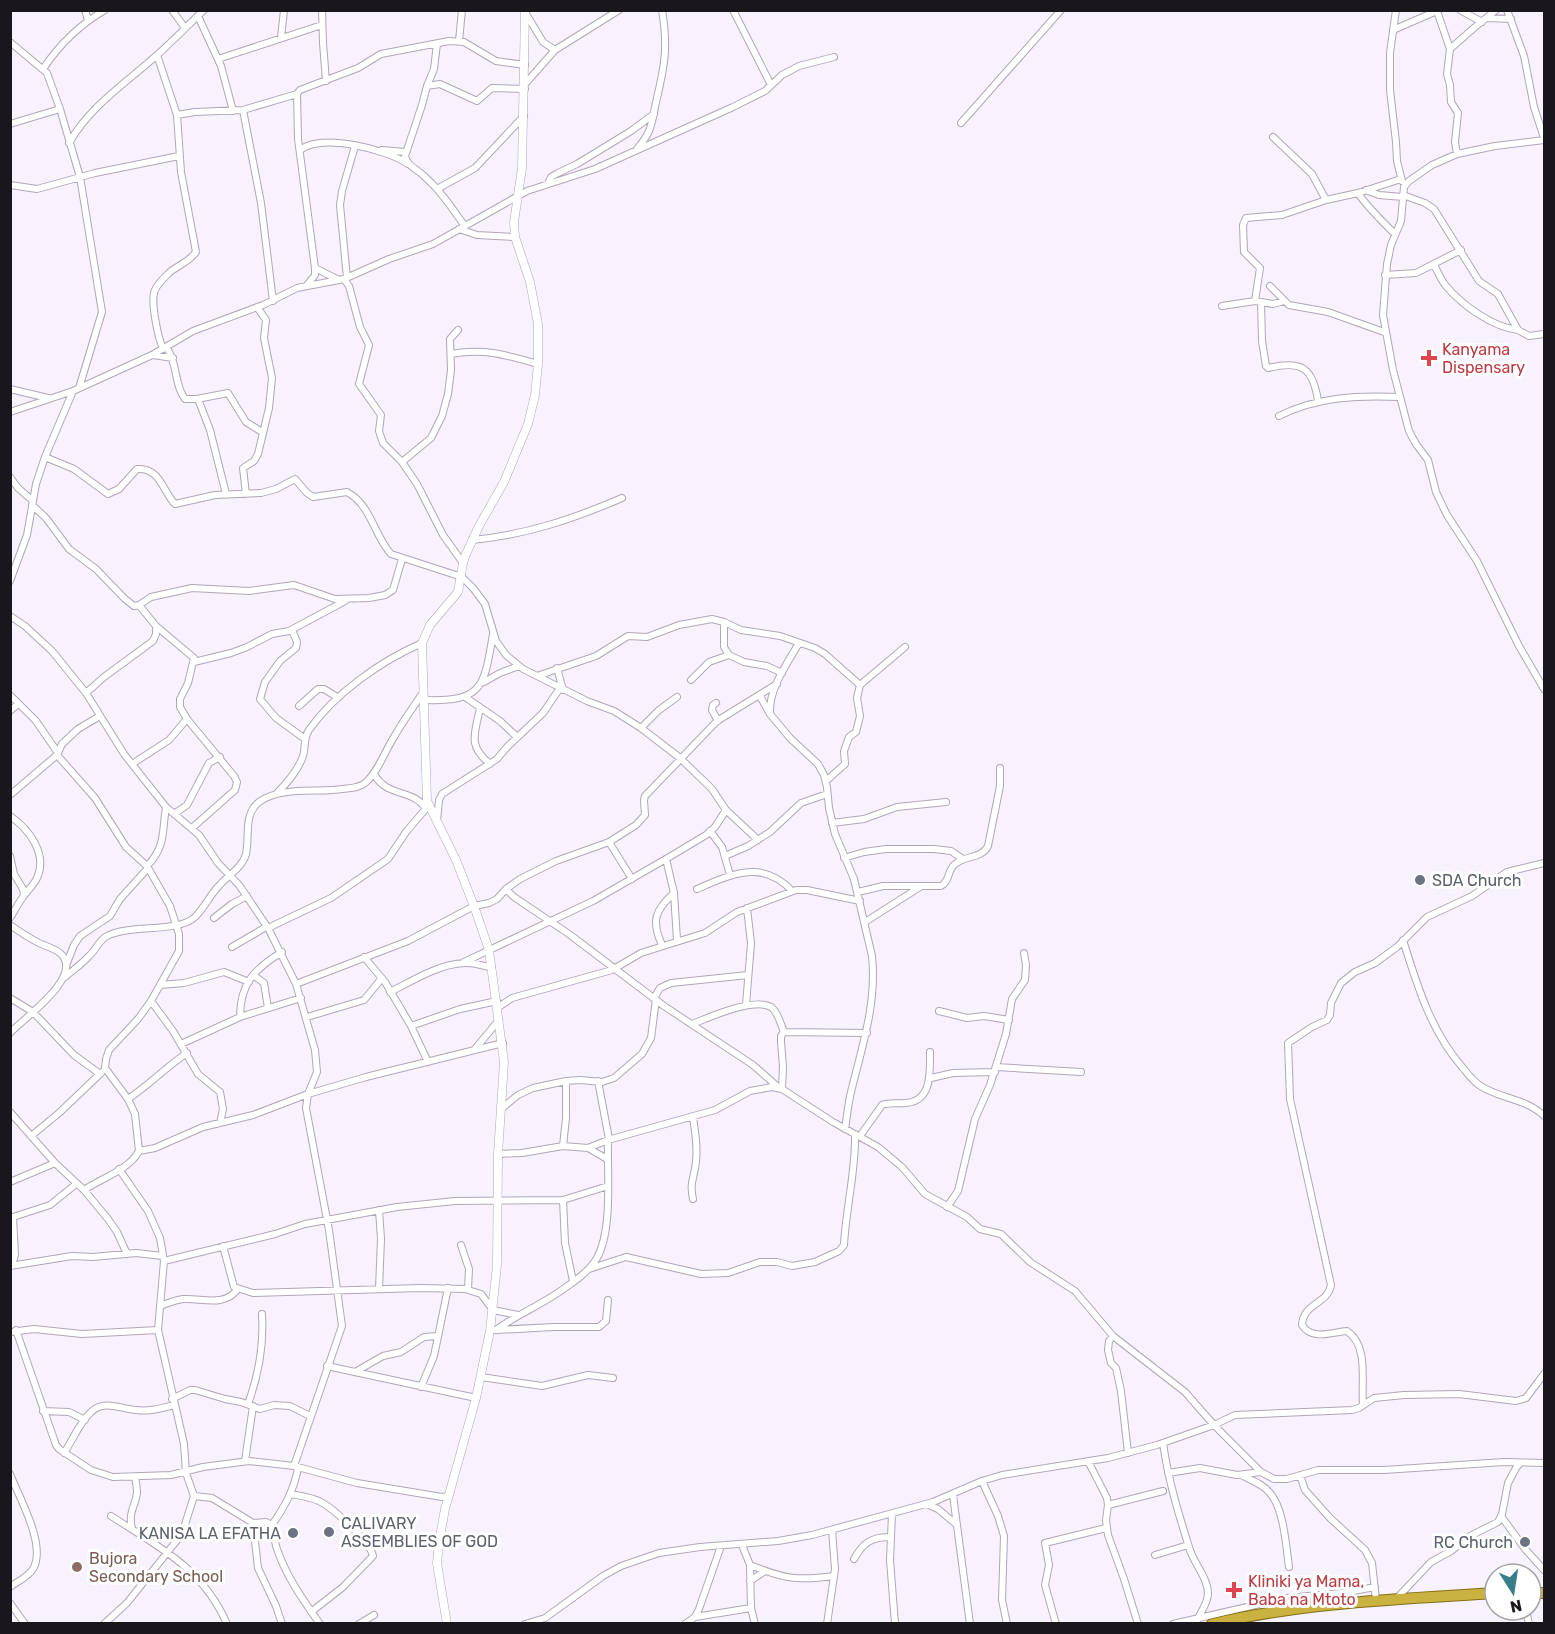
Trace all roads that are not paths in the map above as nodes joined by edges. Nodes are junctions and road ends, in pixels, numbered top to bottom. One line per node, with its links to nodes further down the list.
1 (85, 10): 20 (street)
2 (105, 10): 20 (street)
3 (172, 10): 23 (street)
4 (204, 10): 18 (street)
5 (284, 10): 25 (street)
6 (322, 10): 22 (street)
7 (462, 10): 26 (street)
8 (619, 10): 30 (street)
9 (662, 10): 44 (street)
10 (733, 10): 39 (street)
11 (1061, 10): 47 (street)
12 (1396, 10): 24 (street)
13 (1460, 10): 21 (street)
14 (1496, 10): 21 (street)
15 (1507, 10): 19 (street)
16 (525, 11): 30 (street); 34 (street)
17 (1438, 11): 24 (street); 29 (street)
18 (198, 16): 23 (street); 33 (street)
19 (1511, 19): 21 (street); 51 (street)
20 (88, 20): 35 (street)
21 (1484, 20): 29 (street)
22 (322, 25): 25 (street); 36 (street)
23 (185, 28): 31 (street)
24 (1393, 30): 63 (street)
25 (281, 38): 33 (street)
26 (459, 41): 28 (street); 34 (street)
27 (10, 42): 35 (street)
28 (437, 44): 36 (street); 37 (street)
29 (1450, 49): 59 (street)
30 (555, 50): 38 (street)
31 (157, 55): 45 (street); 52 (street)
32 (834, 57): 39 (street)
33 (218, 59): 43 (street)
34 (525, 65): 38 (street)
35 (43, 69): 41 (street)
36 (326, 81): 40 (street)
37 (427, 86): 38 (street); 58 (street)
38 (525, 86): 46 (street)
39 (771, 86): 57 (street)
40 (297, 94): 42 (street); 50 (street)
41 (60, 109): 48 (street); 52 (street)
42 (243, 110): 43 (street); 82 (street)
43 (233, 111): 45 (street)
44 (654, 114): 57 (street); 64 (street)
45 (177, 115): 60 (street)
46 (524, 116): 66 (street); 70 (street)
47 (961, 123)
48 (10, 124)
49 (1273, 137): 71 (street)
50 (298, 139): 53 (street); 56 (street)
51 (1545, 139): 59 (street)
52 (69, 143): 62 (street)
53 (307, 144): 54 (street); 56 (street)
54 (355, 146): 55 (street); 79 (street)
55 (372, 149): 58 (street); 61 (street)
56 (300, 150): 77 (street)
57 (637, 150): 64 (street)
58 (405, 152): 61 (street)
59 (1457, 153): 69 (street)
60 (179, 156): 62 (street); 91 (street)
61 (408, 164): 66 (street)
62 (80, 177): 65 (street); 97 (street)
63 (1401, 179): 67 (street); 69 (street)
64 (548, 184): 70 (street)
65 (10, 185)
66 (437, 189): 72 (street)
67 (1366, 190): 68 (street); 69 (street)
68 (1358, 193): 71 (street); 73 (street)
69 (1403, 193): 73 (street); 75 (street)
70 (518, 195): 72 (street); 74 (street)
71 (1326, 200): 84 (street)
72 (462, 227): 74 (street); 79 (street)
73 (1395, 234): 78 (street)
74 (515, 237): 95 (street)
75 (1461, 250): 76 (street); 88 (street)
76 (1434, 265): 78 (street); 88 (street)
77 (315, 268): 79 (street); 80 (street)
78 (1385, 275): 89 (street)
79 (345, 278): 80 (street); 110 (street)
80 (306, 285): 82 (street)
81 (1270, 286): 83 (street)
82 (273, 301): 86 (street)
83 (1284, 301): 84 (street); 89 (street)
84 (1258, 302): 85 (street); 103 (street)
85 (1222, 306)
86 (257, 307): 91 (street); 108 (street)
87 (458, 330): 92 (street)
88 (1518, 330): 90 (street)
89 (1384, 332): 100 (street)
90 (1545, 334)
91 (165, 348): 93 (street); 94 (street)
92 (451, 354): 95 (street); 110 (street)
93 (152, 355): 94 (street); 97 (street)
94 (173, 358): 102 (street)
95 (538, 364): 116 (street)
96 (10, 389): 98 (street)
97 (76, 389): 99 (street); 104 (street)
98 (25, 393): 101 (street); 105 (street)
99 (57, 396): 101 (street); 104 (street)
100 (1400, 396): 103 (street); 143 (street)
101 (49, 398): 105 (street)
102 (198, 399): 108 (street); 112 (street)
103 (1318, 401): 107 (street)
104 (66, 405): 109 (street)
105 (24, 406): 106 (street)
106 (10, 412)
107 (1279, 416)
108 (262, 432): 113 (street)
109 (45, 457): 112 (street); 115 (street)
110 (402, 462): 118 (street)
111 (10, 477): 115 (street)
112 (226, 494): 113 (street)
113 (246, 494): 117 (street)
114 (622, 498): 116 (street)
115 (33, 503): 120 (street); 122 (street)
116 (472, 540): 118 (street)
117 (402, 559): 119 (street); 121 (street)
118 (463, 563): 119 (street)
119 (462, 577): 127 (street); 128 (street)
120 (10, 581)
121 (348, 600): 122 (street); 126 (street)
122 (139, 605): 125 (street)
123 (10, 616): 146 (street)
124 (724, 622): 129 (street); 130 (street); 136 (street)
125 (156, 626): 134 (street); 146 (street)
126 (292, 630): 134 (street); 164 (street)
127 (493, 633): 135 (street); 140 (street)
128 (422, 643): 145 (street); 149 (street)
129 (799, 643): 137 (street); 142 (street)
130 (724, 647): 132 (street); 133 (street)
131 (905, 647): 142 (street)
132 (729, 655): 133 (street); 137 (street)
133 (720, 657): 139 (street)
134 (194, 662): 160 (street)
135 (519, 666): 138 (street); 140 (street)
136 (557, 668): 138 (street); 144 (street)
137 (782, 673): 141 (street)
138 (537, 676): 144 (street)
139 (691, 680)
140 (482, 684): 150 (street)
141 (777, 684): 148 (street); 158 (street)
142 (860, 685): 172 (street)
143 (1545, 688)
144 (562, 689): 162 (street); 163 (street)
145 (424, 690): 152 (street); 171 (street)
146 (86, 693): 159 (street)
147 (10, 695): 154 (street)
148 (759, 696): 158 (street); 161 (street)
149 (338, 697): 155 (street); 164 (street)
150 (465, 697): 152 (street); 156 (street)
151 (677, 698): 162 (street)
152 (425, 700): 178 (street)
153 (716, 703): 161 (street)
154 (18, 704): 157 (street); 165 (street)
155 (299, 706)
156 (480, 708): 163 (street); 169 (street)
157 (10, 711)
158 (770, 714): 172 (street)
159 (100, 716): 165 (street); 168 (street)
160 (187, 718): 166 (street); 168 (street)
161 (718, 721): 167 (street)
162 (641, 729): 167 (street)
163 (518, 737): 169 (street)
164 (305, 739): 173 (street)
165 (57, 754): 174 (street); 194 (street)
166 (220, 757): 180 (street); 184 (street)
167 (680, 758): 179 (street); 187 (street)
168 (132, 764): 177 (street)
169 (490, 764): 182 (street)
170 (1000, 768): 192 (street)
171 (374, 774): 173 (street); 178 (street)
172 (826, 781): 175 (street)
173 (276, 794): 196 (street)
174 (10, 795)
175 (824, 796): 183 (street); 186 (street)
176 (946, 802): 183 (street)
177 (166, 807): 180 (street); 194 (street)
178 (428, 807): 182 (street); 218 (street)
179 (726, 810): 185 (street); 186 (street)
180 (174, 814): 184 (street)
181 (10, 816): 205 (street)
182 (437, 822): 209 (street)
183 (832, 823): 190 (street)
184 (192, 828): 196 (street)
185 (711, 831): 189 (street); 191 (street)
186 (758, 840): 189 (street)
187 (609, 842): 197 (street); 200 (street)
188 (10, 856): 205 (street)
189 (725, 856): 195 (street)
190 (844, 858): 192 (street); 203 (street)
191 (666, 859): 197 (street); 204 (street)
192 (963, 859): 199 (street)
193 (1545, 863): 222 (street)
194 (147, 867): 216 (street); 230 (street)
195 (730, 875): 198 (street); 201 (street)
196 (231, 876): 206 (street); 213 (street)
197 (632, 879): 214 (street)
198 (781, 881): 202 (street); 207 (street)
199 (921, 886): 203 (street); 215 (street)
200 (506, 889): 209 (street); 214 (street)
201 (697, 889)
202 (792, 891): 207 (street); 208 (street)
203 (858, 892): 208 (street)
204 (674, 893): 220 (street); 221 (street)
205 (24, 895): 211 (street)
206 (247, 896): 212 (street); 218 (street)
207 (778, 897): 210 (street)
208 (860, 901): 215 (street)
209 (474, 906): 226 (street); 231 (street)
210 (747, 908): 221 (street); 238 (street)
211 (10, 918)
212 (214, 918)
213 (188, 922): 216 (street); 219 (street)
214 (550, 922): 226 (street); 236 (street)
215 (865, 922): 267 (street)
216 (176, 925): 219 (street); 232 (street)
217 (10, 926): 228 (street)
218 (267, 927): 224 (street); 227 (street)
219 (179, 934): 243 (street)
220 (657, 934): 223 (street); 225 (street)
221 (677, 940): 223 (street)
222 (1403, 940): 285 (street); 341 (street)
223 (662, 945): 225 (street)
224 (232, 947)
225 (650, 949): 236 (street)
226 (489, 950): 233 (street); 235 (street)
227 (282, 952): 237 (street); 242 (street)
228 (60, 953): 230 (street); 234 (street)
229 (1024, 953): 262 (street)
230 (69, 956): 232 (street); 234 (street)
231 (364, 957): 240 (street); 242 (street)
232 (81, 963): 239 (street)
233 (464, 963): 235 (street); 244 (street)
234 (66, 964): 239 (street)
235 (492, 968): 250 (street)
236 (616, 968): 247 (street); 248 (street)
237 (253, 975): 241 (street); 254 (street)
238 (748, 975): 247 (street); 251 (street)
239 (65, 977): 257 (street)
240 (382, 978): 244 (street); 259 (street)
241 (249, 982): 243 (street); 258 (street)
242 (296, 984): 246 (street)
243 (160, 985): 249 (street)
244 (390, 992): 264 (street)
245 (10, 998): 253 (street)
246 (301, 998): 254 (street); 259 (street)
247 (655, 999): 252 (street); 255 (street)
248 (507, 1000): 250 (street); 250 (street)
249 (152, 1001): 269 (street); 275 (street)
250 (497, 1001): 261 (street); 264 (street)
251 (746, 1005): 263 (street); 265 (street)
252 (664, 1006): 255 (street); 263 (street)
253 (24, 1007): 257 (street); 260 (street)
254 (268, 1008): 258 (street)
255 (654, 1009): 279 (street)
256 (939, 1011): 262 (street)
257 (33, 1012): 260 (street); 275 (street)
258 (240, 1017): 269 (street)
259 (307, 1017): 281 (street)
260 (26, 1018): 266 (street)
261 (499, 1020): 268 (street); 270 (street)
262 (1009, 1020): 274 (street)
263 (692, 1024): 280 (street)
264 (411, 1026): 273 (street)
265 (784, 1032): 267 (street); 280 (street)
266 (10, 1033)
267 (867, 1033): 288 (street)
268 (503, 1043): 270 (street); 283 (street)
269 (181, 1044): 272 (street)
270 (475, 1049): 273 (street)
271 (930, 1052): 277 (street)
272 (187, 1053): 282 (street); 287 (street)
273 (428, 1062): 281 (street)
274 (995, 1069): 276 (street); 277 (street); 306 (street)
275 (103, 1071): 282 (street); 290 (street)
276 (1081, 1072)
277 (930, 1078): 289 (street)
278 (566, 1081): 279 (street); 283 (street); 292 (street)
279 (598, 1082): 291 (street)
280 (780, 1088): 286 (street); 288 (street)
281 (308, 1094): 287 (street); 308 (street)
282 (128, 1099): 294 (street)
283 (501, 1109): 295 (street)
284 (10, 1112): 290 (street)
285 (1545, 1116)
286 (693, 1117): 291 (street); 303 (street)
287 (220, 1123): 294 (street)
288 (845, 1129): 289 (street)
289 (857, 1135): 306 (street); 314 (street)
290 (31, 1136): 297 (street)
291 (609, 1140): 293 (street); 296 (street)
292 (563, 1146): 293 (street); 295 (street)
293 (588, 1148): 296 (street)
294 (138, 1151): 298 (street)
295 (498, 1154): 305 (street)
296 (607, 1159): 301 (street)
297 (55, 1163): 299 (street); 300 (street)
298 (119, 1169): 302 (street); 312 (street)
299 (10, 1182)
300 (76, 1184): 302 (street); 313 (street)
301 (608, 1186): 304 (street); 314 (street)
302 (84, 1190): 311 (street)
303 (693, 1199)
304 (563, 1200): 305 (street); 315 (street)
305 (497, 1202): 307 (street); 316 (street)
306 (947, 1207): 332 (street)
307 (379, 1210): 308 (street); 318 (street)
308 (327, 1220): 310 (street); 321 (street)
309 (460, 1245): 320 (street)
310 (223, 1246): 312 (street); 319 (street)
311 (127, 1254): 312 (street); 313 (street)
312 (163, 1258): 324 (street)
313 (11, 1265)
314 (589, 1269): 315 (street)
315 (573, 1281): 327 (street)
316 (495, 1286): 322 (street); 325 (street)
317 (448, 1288): 318 (street); 320 (street); 331 (street)
318 (379, 1289): 321 (street)
319 (237, 1290): 321 (street); 324 (street)
320 (468, 1290): 322 (street)
321 (337, 1291): 333 (street)
322 (481, 1294): 325 (street)
323 (608, 1300): 329 (street)
324 (160, 1306): 328 (street)
325 (493, 1310): 327 (street); 329 (street)
326 (262, 1314): 342 (street)
327 (518, 1315): 329 (street)
328 (158, 1330): 330 (street); 340 (street)
329 (493, 1330): 336 (street)
330 (13, 1331): 343 (street)
331 (437, 1336): 334 (street); 338 (street)
332 (1113, 1336): 346 (street); 349 (street)
333 (327, 1366): 334 (street); 344 (street)
334 (355, 1372): 338 (street)
335 (1545, 1374): 341 (street)
336 (481, 1377): 337 (street); 339 (street)
337 (613, 1378)
338 (421, 1387): 339 (street)
339 (476, 1398): 367 (street)
340 (173, 1402): 342 (street); 345 (street); 356 (street)
341 (1363, 1404): 346 (street)
342 (250, 1405): 344 (street); 350 (street)
343 (43, 1411): 345 (street); 348 (street)
344 (310, 1416): 354 (street)
345 (85, 1420): 348 (street)
346 (1214, 1425): 347 (street); 355 (street)
347 (1163, 1443): 349 (street); 357 (street)
348 (64, 1452): 361 (street)
349 (1128, 1453): 351 (street)
350 (244, 1461): 354 (street); 356 (street)
351 (1088, 1461): 362 (street); 369 (street)
352 (1520, 1463): 353 (street); 360 (street); 372 (street)
353 (1545, 1463)
354 (296, 1467): 364 (street); 367 (street)
355 (1261, 1472): 359 (street); 360 (street)
356 (186, 1473): 361 (street); 366 (street)
357 (1168, 1473): 359 (street); 381 (street)
358 (10, 1474): 392 (street)
359 (1241, 1475): 387 (street)
360 (1300, 1475): 393 (street)
361 (135, 1477): 377 (street)
362 (982, 1481): 365 (street); 416 (street)
363 (1163, 1491): 369 (street)
364 (291, 1494): 375 (street); 399 (street)
365 (954, 1495): 368 (street); 374 (street)
366 (194, 1496): 373 (street); 383 (street)
367 (449, 1496): 409 (street)
368 (927, 1504): 370 (street); 374 (street)
369 (1108, 1505): 376 (street)
370 (891, 1514): 378 (street); 379 (street)
371 (111, 1516): 377 (street)
372 (1501, 1516): 388 (street); 395 (street)
373 (253, 1523): 375 (street); 406 (street)
374 (956, 1524): 415 (street)
375 (272, 1525): 399 (street)
376 (1106, 1528): 417 (street); 418 (street)
377 (132, 1529): 383 (street)
378 (832, 1530): 380 (street); 390 (street)
379 (890, 1537): 385 (street); 414 (street)
380 (742, 1545): 382 (street); 386 (street)
381 (1188, 1545): 384 (street); 402 (street)
382 (721, 1546): 401 (street); 410 (street)
383 (168, 1551): 404 (street); 405 (street)
384 (1155, 1555)
385 (854, 1559)
386 (750, 1565): 389 (street); 391 (street)
387 (1289, 1567)
388 (1545, 1570)
389 (765, 1571): 390 (street); 391 (street)
390 (834, 1576): 413 (street)
391 (750, 1581): 398 (street)
392 (10, 1587)
393 (1376, 1587): 396 (street); 402 (street)
394 (1483, 1594): 395 (highway)
395 (1398, 1598): 396 (highway)
396 (1377, 1600): 420 (highway)
397 (10, 1603): 403 (street)
398 (751, 1608): 401 (street); 412 (street)
399 (311, 1612): 407 (street)
400 (374, 1615): 408 (street)
401 (695, 1617): 411 (street)
402 (1197, 1620): 419 (street)
403 (25, 1623)
404 (104, 1623)
405 (226, 1623)
406 (282, 1623)
407 (320, 1623)
408 (359, 1623)
409 (447, 1623)
410 (530, 1623)
411 (685, 1623)
412 (755, 1623)
413 (827, 1623)
414 (895, 1623)
415 (970, 1623)
416 (1007, 1623)
417 (1056, 1623)
418 (1137, 1623)
419 (1173, 1623)
420 (1212, 1623)

